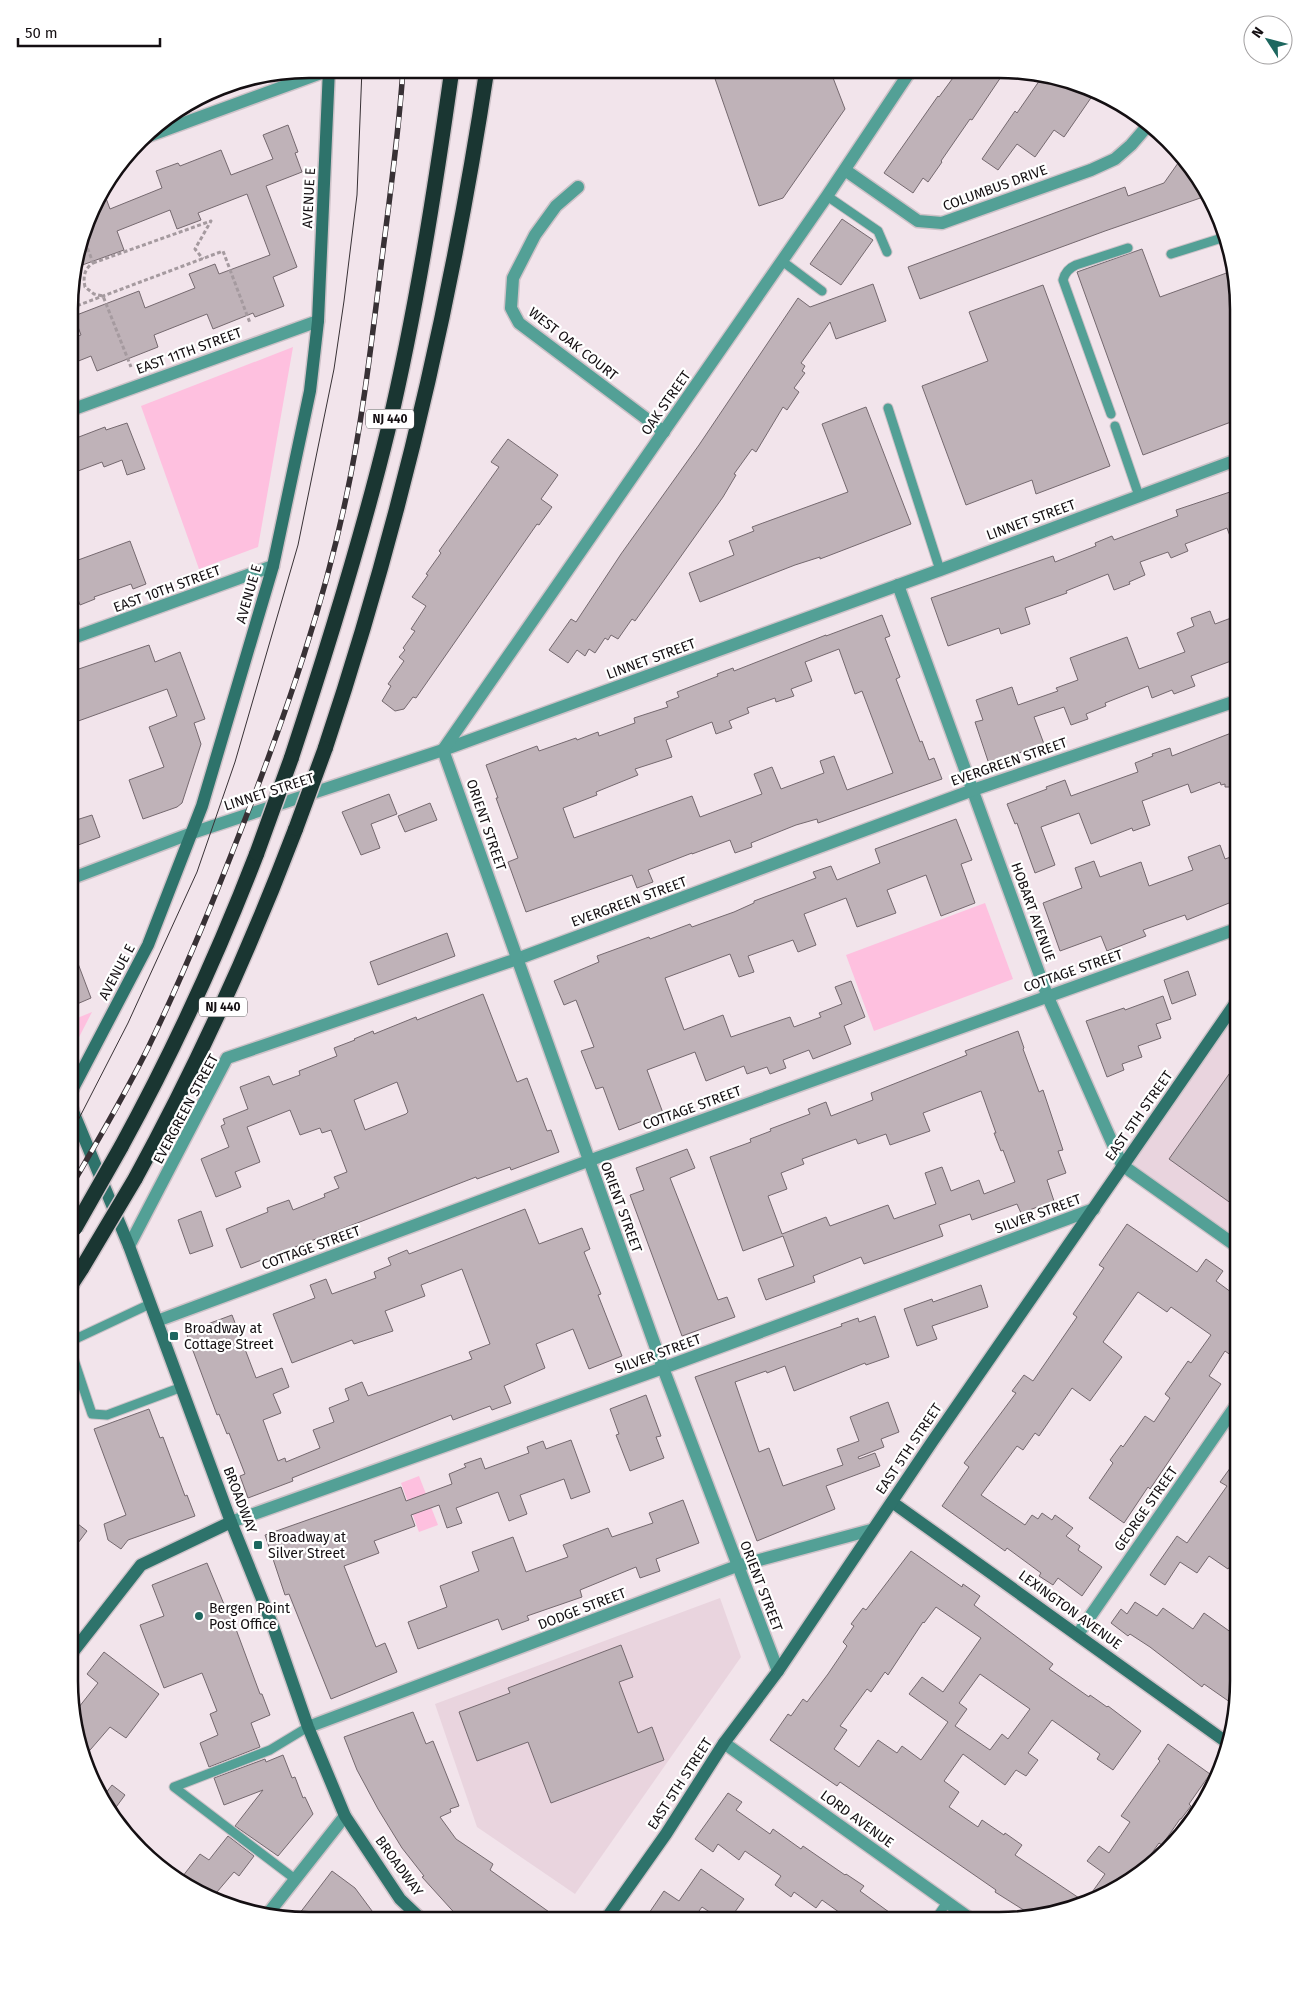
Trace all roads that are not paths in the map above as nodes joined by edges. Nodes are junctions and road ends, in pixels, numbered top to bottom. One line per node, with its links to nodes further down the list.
1 (306, 78): 6 (street)
2 (329, 78): 17 (street, AVENUE E)
3 (451, 78): 43 (highway, NJ 440, bridge)
4 (485, 78): 46 (highway, NJ 440, bridge)
5 (906, 78): 8 (street, OAK STREET)
6 (168, 125)
7 (1145, 129): 8 (street, COLUMBUS DRIVE)
8 (845, 170): 10 (street, OAK STREET)
9 (578, 187): 22 (street, WEST OAK COURT)
10 (827, 196): 13 (lane); 15 (street, OAK STREET)
11 (1220, 239): 14 (lane)
12 (1128, 248): 20 (lane)
13 (887, 252)
14 (1171, 254)
15 (782, 261): 16 (lane); 22 (street, OAK STREET)
16 (822, 290)
17 (318, 321): 18 (street, EAST 11TH STREET); 25 (street, AVENUE E)
18 (78, 407)
19 (888, 408): 26 (lane)
20 (1111, 414)
21 (1115, 426): 24 (lane)
22 (664, 432): 30 (street, OAK STREET)
23 (1230, 462): 24 (street, LINNET STREET)
24 (1139, 496): 26 (street, LINNET STREET)
25 (273, 566): 28 (street, EAST 10TH STREET); 32 (street, AVENUE E)
26 (940, 570): 27 (street, LINNET STREET)
27 (898, 586): 30 (street, LINNET STREET); 31 (street, HOBART AVENUE)
28 (78, 636)
29 (1230, 703): 31 (street, EVERGREEN STREET)
30 (443, 750): 32 (street, LINNET STREET); 35 (street, ORIENT STREET)
31 (973, 790): 35 (street, EVERGREEN STREET); 36 (street, HOBART AVENUE)
32 (192, 833): 33 (street, LINNET STREET); 38 (street, AVENUE E)
33 (78, 876)
34 (1230, 931): 36 (street, COTTAGE STREET)
35 (517, 959): 40 (street, ORIENT STREET); 45 (street, EVERGREEN STREET)
36 (1047, 996): 40 (street, COTTAGE STREET); 41 (street, HOBART AVENUE)
37 (1230, 1011): 41 (street, EAST 5TH STREET)
38 (78, 1079)
39 (78, 1123): 45 (street, BROADWAY)
40 (588, 1161): 48 (street, COTTAGE STREET); 50 (street, ORIENT STREET)
41 (1122, 1165): 42 (street, EAST 5TH STREET); 44 (street)
42 (1094, 1209): 50 (street, SILVER STREET); 54 (street, EAST 5TH STREET)
43 (78, 1222)
44 (1230, 1242)
45 (129, 1246): 47 (street, BROADWAY)
46 (78, 1274)
47 (150, 1304): 48 (street, BROADWAY); 49 (lane)
48 (157, 1321): 52 (street, BROADWAY)
49 (78, 1340)
50 (663, 1368): 55 (street, SILVER STREET); 57 (street, ORIENT STREET)
51 (78, 1371): 52 (lane)
52 (182, 1387): 55 (street, BROADWAY)
53 (1230, 1414): 58 (street, GEORGE STREET)
54 (892, 1502): 56 (street, EAST 5TH STREET); 58 (street, LEXINGTON AVENUE)
55 (231, 1522): 59 (street); 61 (street, BROADWAY)
56 (871, 1530): 57 (street, DODGE STREET); 60 (street, EAST 5TH STREET)
57 (737, 1566): 60 (street, ORIENT STREET); 61 (street, DODGE STREET)
58 (1078, 1634): 62 (street, LEXINGTON AVENUE)
59 (78, 1646)
60 (778, 1670): 63 (street, EAST 5TH STREET)
61 (308, 1727): 64 (street, BROADWAY); 65 (lane)
62 (1223, 1740)
63 (724, 1743): 66 (street, LORD AVENUE); 69 (street, EAST 5TH STREET)
64 (345, 1816): 65 (street); 68 (street, BROADWAY)
65 (295, 1879): 67 (street)
66 (947, 1902): 70 (lane); 71 (street, LORD AVENUE)
67 (272, 1909)
68 (415, 1912)
69 (611, 1912)
70 (940, 1912)
71 (961, 1912)

